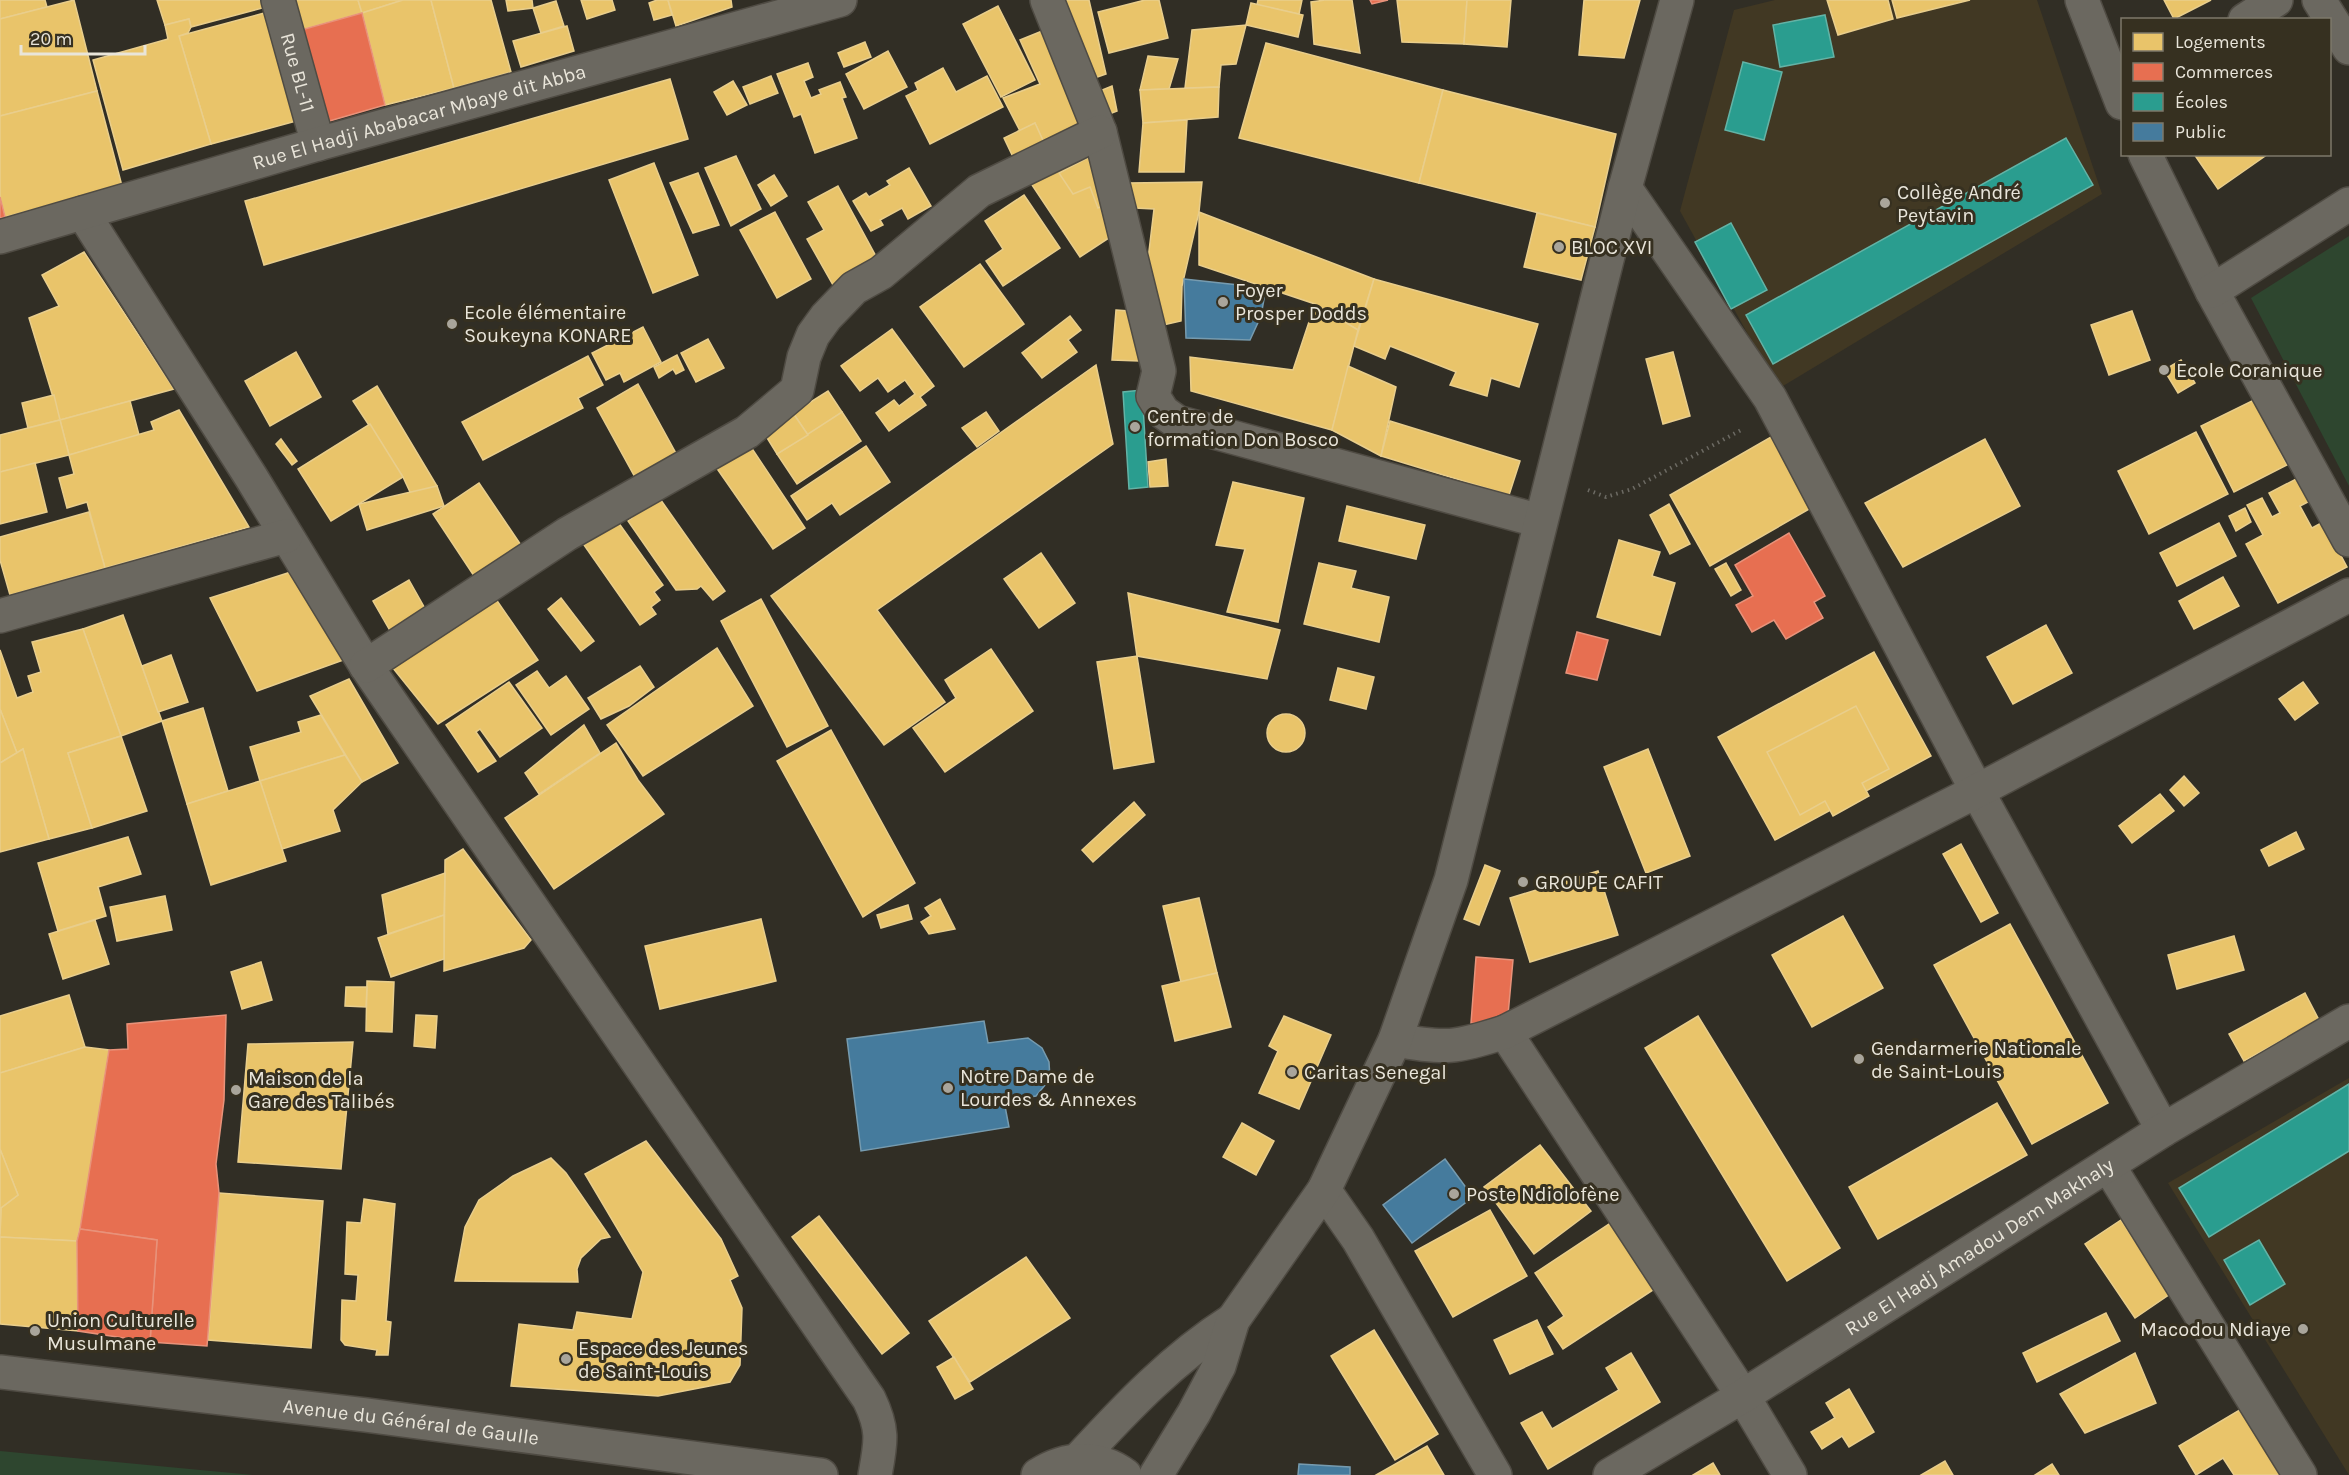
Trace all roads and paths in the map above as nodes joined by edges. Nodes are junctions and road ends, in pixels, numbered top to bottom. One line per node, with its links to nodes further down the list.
1 (278, 0): 15 (street, Rue BL-11)
2 (840, 0): 8 (street, Rue El Hadji Ababacar Mbaye dit Abba)
3 (1047, 0): 14 (street)
4 (1677, 0): 17 (street)
5 (2082, 0): 13 (street)
6 (2276, 0): 9 (street)
7 (2319, 0): 10 (street)
8 (754, 11): 15 (street, Rue El Hadji Ababacar Mbaye dit Abba)
9 (2248, 18)
10 (2330, 18)
11 (2331, 19): 12 (street)
12 (2349, 48)
13 (2121, 97)
14 (1100, 132): 24 (street); 29 (street)
15 (318, 144): 19 (street, Rue El Hadji Ababacar Mbaye dit Abba)
16 (2146, 156): 21 (street)
17 (1625, 188): 22 (street); 23 (street)
18 (2349, 204): 21 (street)
19 (83, 213): 20 (street, Rue El Hadji Ababacar Mbaye dit Abba); 25 (street)
20 (0, 237)
21 (2212, 291): 26 (street)
22 (1775, 412): 23 (path); 30 (street)
23 (1552, 477): 24 (street)
24 (1540, 521): 33 (street)
25 (286, 536): 28 (street); 29 (street)
26 (2349, 540)
27 (2349, 595): 30 (street)
28 (0, 616)
29 (366, 666): 42 (street)
30 (1977, 791): 32 (street); 34 (street)
31 (2349, 1021): 34 (street, Rue El Hadj Amadou Dem Makhaly)
32 (1504, 1032): 33 (street); 39 (street)
33 (1395, 1040): 36 (street)
34 (2163, 1130): 35 (street, Rue El Hadj Amadou Dem Makhaly)
35 (2108, 1166): 39 (street, Rue El Hadj Amadou Dem Makhaly); 49 (street)
36 (1324, 1190): 37 (street); 46 (street)
37 (1233, 1320): 40 (street); 45 (street)
38 (0, 1372): 41 (street, Avenue du Général de Gaulle)
39 (1743, 1396): 47 (street, Rue El Hadj Amadou Dem Makhaly); 48 (street)
40 (1078, 1460): 43 (street); 44 (street)
41 (821, 1475)
42 (875, 1475)
43 (1038, 1475)
44 (1125, 1475)
45 (1156, 1475)
46 (1495, 1475)
47 (1610, 1475)
48 (1790, 1475)
49 (2300, 1475)

